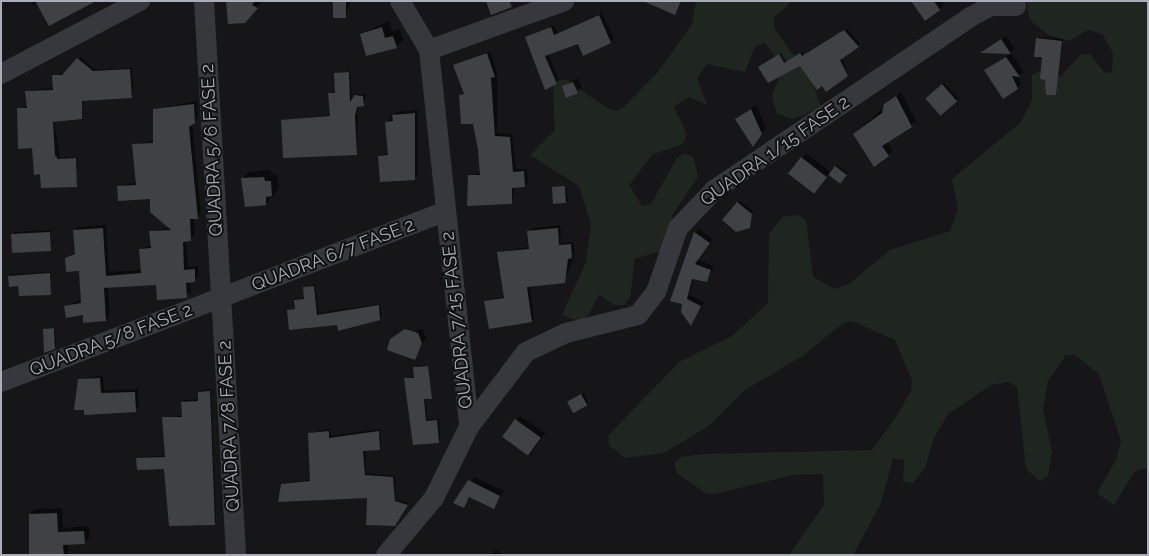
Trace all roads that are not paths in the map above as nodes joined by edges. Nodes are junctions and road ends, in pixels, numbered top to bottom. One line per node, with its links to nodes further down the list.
1 (140, 1): 7 (street)
2 (204, 1): 9 (street, QUADRA 5/6 FASE 2)
3 (400, 1): 6 (street)
4 (564, 1): 6 (street)
5 (1016, 6): 11 (street, QUADRA 1/15 FASE 2)
6 (429, 50): 8 (street, QUADRA 7/15 FASE 2)
7 (1, 74)
8 (444, 212): 9 (street, QUADRA 6/7 FASE 2); 11 (street, QUADRA 7/15 FASE 2)
9 (221, 298): 10 (street, QUADRA 5/8 FASE 2); 12 (street, QUADRA 7/8 FASE 2)
10 (1, 382)
11 (469, 428): 13 (street, QUADRA 1/15 FASE 2)
12 (236, 555)
13 (386, 555)

